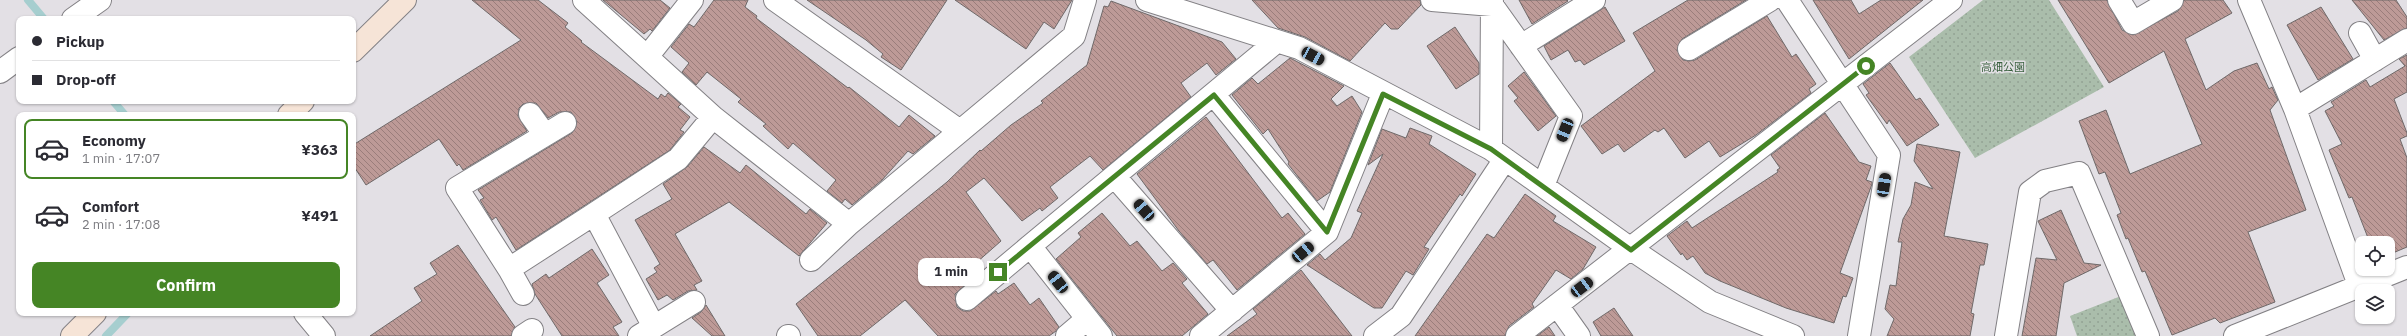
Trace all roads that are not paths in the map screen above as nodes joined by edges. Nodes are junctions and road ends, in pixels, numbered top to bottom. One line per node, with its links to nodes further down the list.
1 (100, 0): 17 (street)
2 (405, 0): 22 (main road)
3 (584, 0): 24 (street)
4 (692, 0): 24 (street)
5 (775, 0): 37 (street)
6 (1085, 0): 37 (street)
7 (1147, 0): 20 (street)
8 (1432, 0): 16 (street)
9 (1594, 0): 21 (street)
10 (1770, 0): 23 (street)
11 (1787, 0): 28 (street)
12 (1951, 0): 28 (street)
13 (2119, 0): 14 (street)
14 (2172, 0)
15 (2249, 0): 32 (street)
16 (1492, 3): 21 (street); 39 (street)
17 (77, 16)
18 (2360, 33): 26 (street)
19 (2407, 40): 26 (street)
20 (1276, 42): 29 (street); 30 (street)
21 (1521, 46): 41 (street)
22 (356, 49)
23 (1689, 49)
24 (647, 57): 35 (street)
25 (16, 60): 27 (street)
26 (2375, 60): 32 (street)
27 (0, 72)
28 (1841, 85): 46 (street); 71 (street)
29 (1383, 94): 39 (street); 44 (street)
30 (1214, 95): 40 (street); 44 (street)
31 (300, 104): 33 (main road)
32 (2295, 110): 50 (street)
33 (292, 112)
34 (530, 114): 38 (street)
35 (713, 117): 42 (street); 43 (street)
36 (565, 123): 38 (street)
37 (960, 131): 43 (street)
38 (545, 135): 49 (street)
39 (1498, 154): 41 (street); 67 (street)
40 (1115, 177): 45 (street); 57 (street)
41 (1543, 186): 46 (street)
42 (594, 214): 49 (street); 61 (street)
43 (849, 224): 47 (street)
44 (1327, 232): 57 (street)
45 (1030, 246): 54 (street); 60 (street)
46 (1631, 250): 56 (street); 70 (street)
47 (811, 260)
48 (2407, 268): 51 (street)
49 (509, 269): 53 (street)
50 (2359, 284)
51 (2362, 284)
52 (2355, 287): 74 (street)
53 (523, 294)
54 (967, 299)
55 (694, 302): 61 (street)
56 (1557, 305): 68 (street); 69 (street)
57 (1232, 311): 66 (street)
58 (92, 316): 62 (main road)
59 (307, 316): 63 (street)
60 (1087, 319): 64 (street); 65 (street)
61 (646, 331)
62 (72, 336)
63 (324, 336)
64 (1067, 336)
65 (1101, 336)
66 (1200, 336)
67 (1375, 336)
68 (1516, 336)
69 (1579, 336)
70 (1793, 336)
71 (1859, 336)
72 (2006, 336): 73 (street)
73 (2148, 336)
74 (2235, 336)

